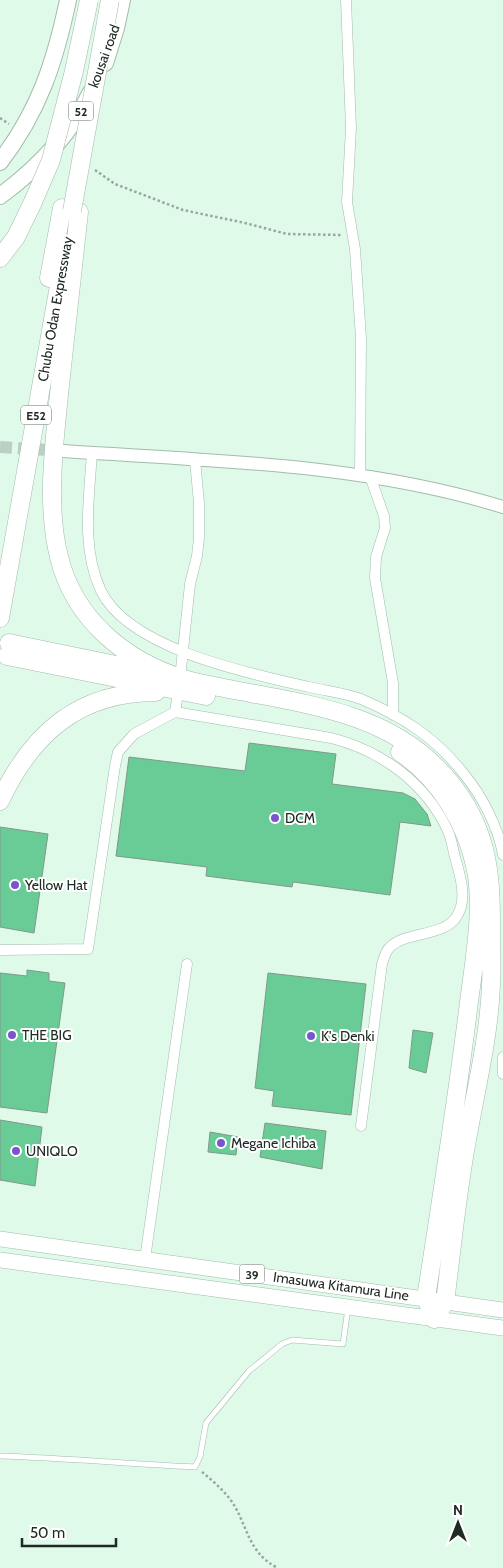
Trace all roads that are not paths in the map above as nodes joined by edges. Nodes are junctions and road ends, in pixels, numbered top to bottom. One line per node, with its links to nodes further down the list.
1 (68, 0): 7 (highway)
2 (88, 0): 10 (highway, bridge)
3 (100, 0): 9 (highway, Chubu Odan Expressway / E52)
4 (110, 0): 9 (highway, Chubu Odan Expressway / E52, bridge)
5 (122, 0): 8 (highway, kousai road / 52)
6 (346, 0): 14 (street)
7 (0, 162)
8 (0, 196)
9 (71, 210): 16 (highway, Chubu Odan Expressway / E52); 17 (highway, Chubu Odan Expressway / E52); 20 (highway)
10 (0, 258)
11 (64, 451): 12 (street)
12 (92, 453): 13 (street); 19 (street)
13 (195, 460): 14 (street); 19 (street)
14 (365, 476): 15 (street); 22 (street)
15 (503, 507)
16 (0, 554)
17 (0, 618)
18 (8, 649): 20 (highway)
19 (184, 652): 20 (street); 22 (street)
20 (182, 685): 21 (street); 23 (highway); 34 (highway); 35 (highway)
21 (175, 712): 25 (street); 30 (street)
22 (393, 715): 24 (street)
23 (0, 801)
24 (503, 855)
25 (0, 950)
26 (187, 964): 32 (street)
27 (503, 1058): 28 (street)
28 (503, 1062): 29 (street)
29 (503, 1074)
30 (362, 1126)
31 (0, 1239): 32 (main road, Imasuwa Kitamura Line / 39)
32 (145, 1259): 34 (main road, Imasuwa Kitamura Line / 39)
33 (0, 1260): 36 (main road, Imasuwa Kitamura Line / 39)
34 (426, 1298): 35 (main road, Imasuwa Kitamura Line / 39); 38 (highway)
35 (445, 1302): 37 (main road, Imasuwa Kitamura Line / 39); 38 (highway)
36 (348, 1307): 38 (main road, Imasuwa Kitamura Line / 39); 40 (lane)
37 (503, 1310)
38 (434, 1318): 39 (main road, Imasuwa Kitamura Line / 39)
39 (503, 1328)
40 (0, 1456)

